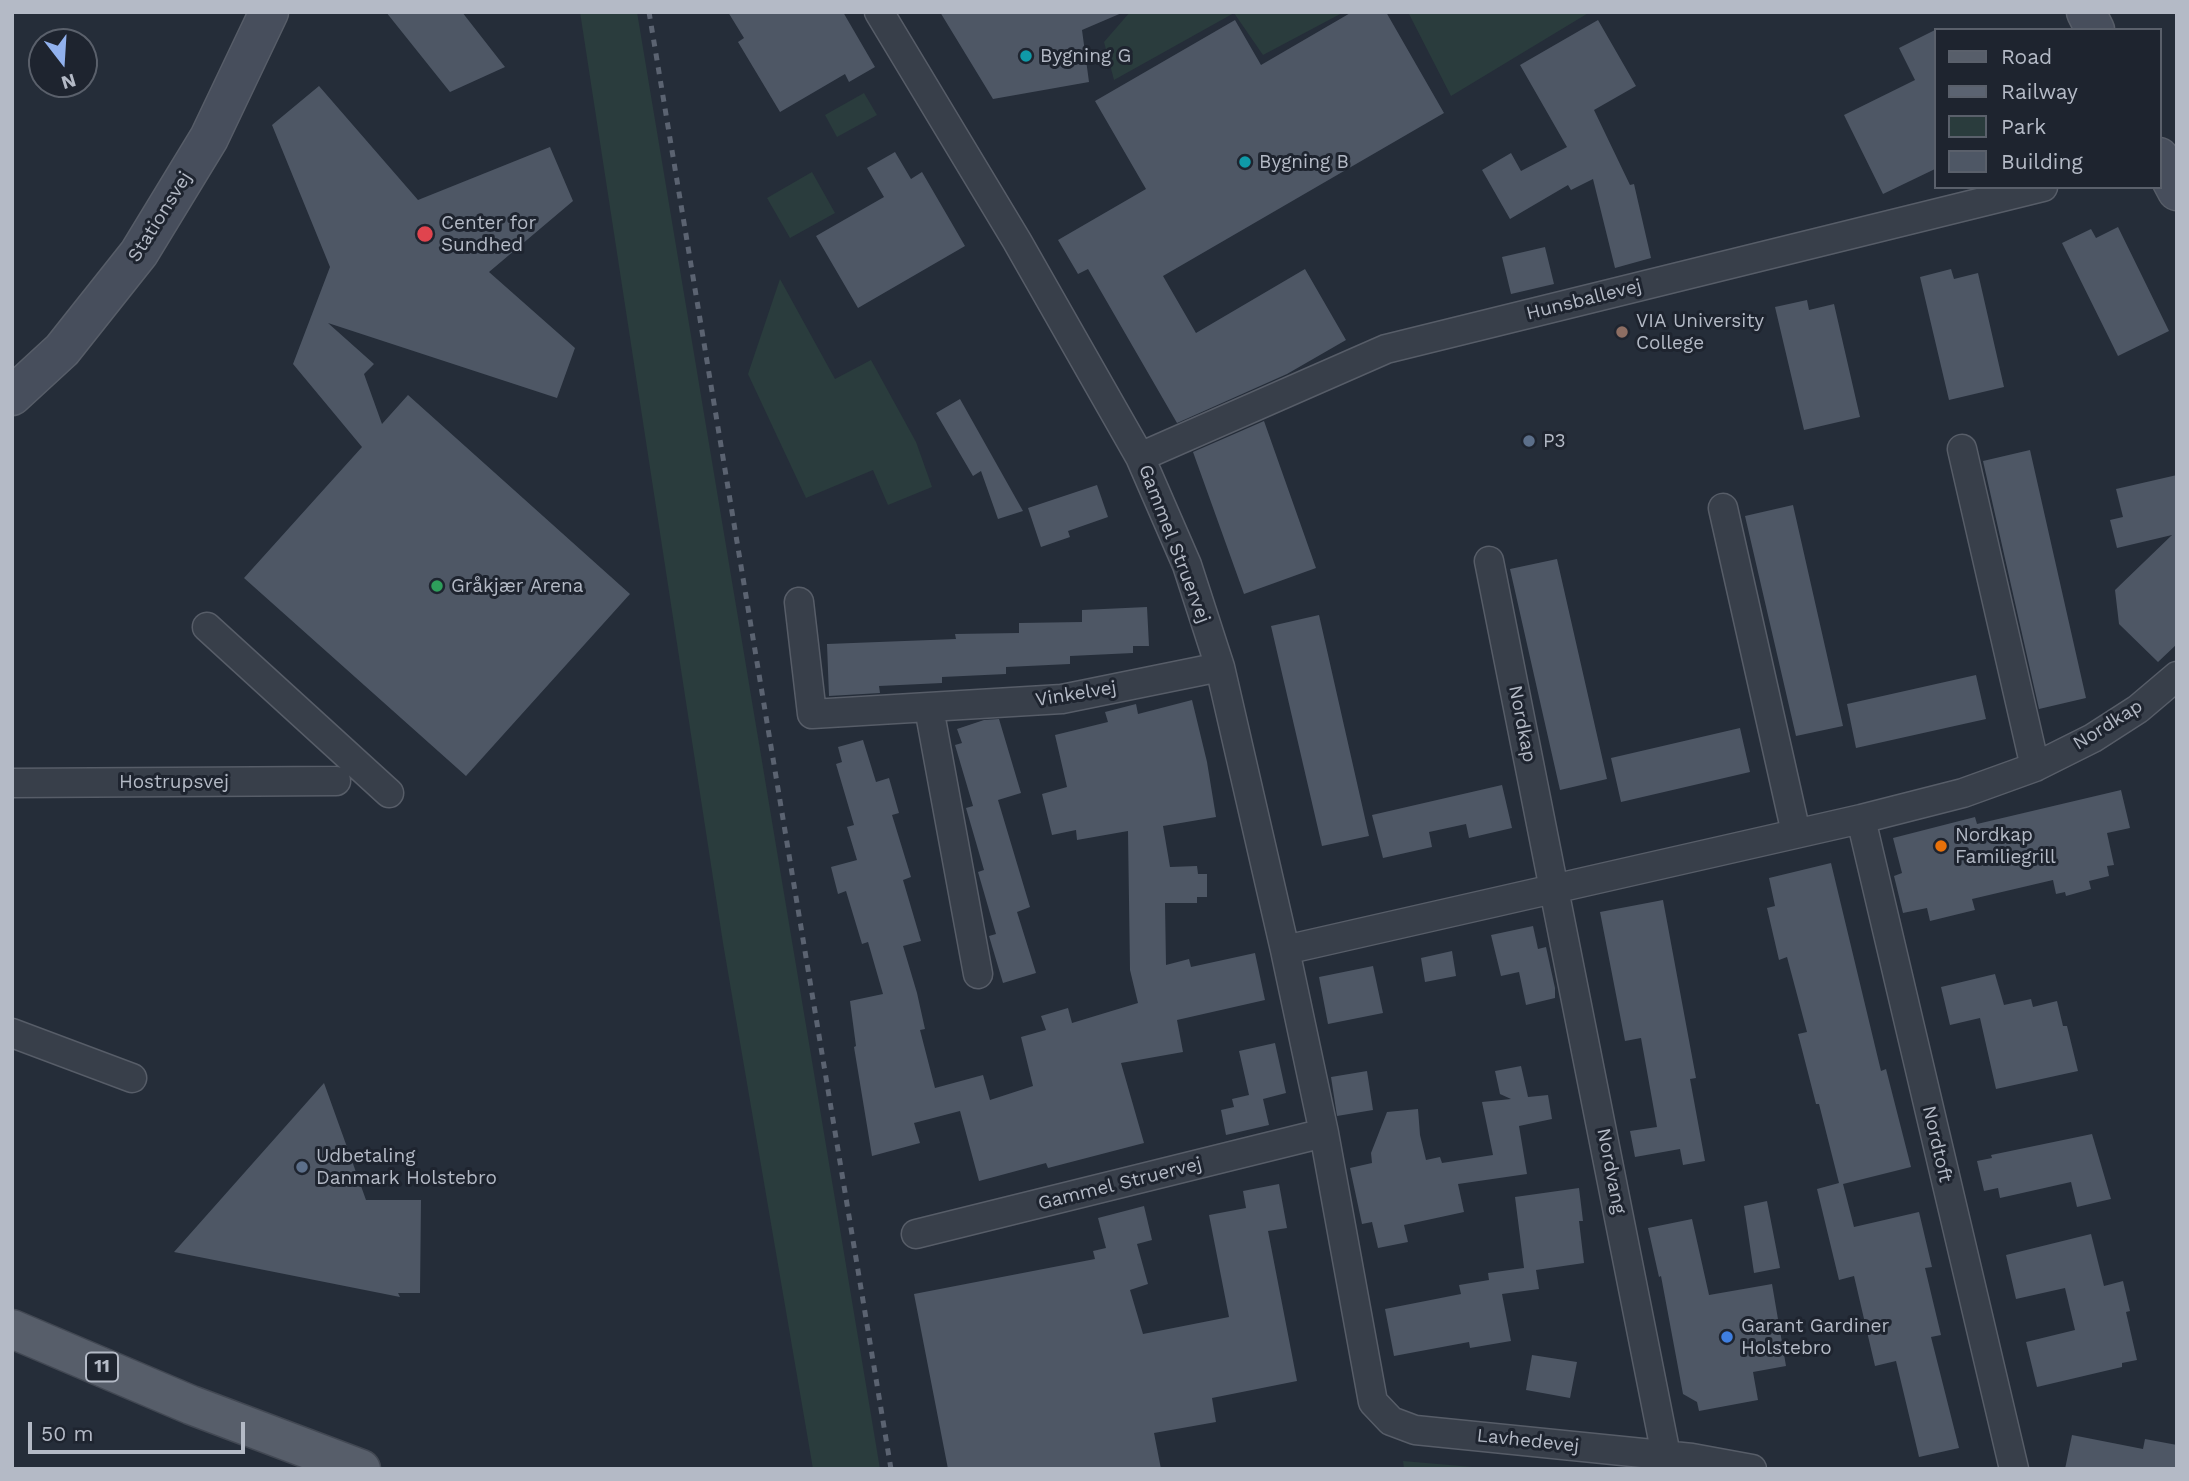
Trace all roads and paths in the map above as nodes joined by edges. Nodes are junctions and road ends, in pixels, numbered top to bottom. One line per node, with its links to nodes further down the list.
1 (269, 12): 8 (street, Stationsvej)
2 (879, 12): 10 (street, Gammel Struervej)
3 (2086, 12): 4 (street)
4 (2094, 28)
5 (2161, 160): 7 (street)
6 (2035, 189): 10 (street, Hunsballevej)
7 (2177, 191)
8 (12, 396)
9 (1962, 449): 18 (street)
10 (1140, 457): 15 (street, Gammel Struervej)
11 (1723, 508): 23 (street)
12 (1489, 561): 24 (street, Nordkap)
13 (799, 602): 17 (street, Vinkelvej)
14 (207, 627): 21 (street)
15 (1220, 667): 17 (street, Vinkelvej); 25 (street, Gammel Struervej)
16 (2177, 677): 18 (street, Nordkap)
17 (929, 708): 26 (street)
18 (2035, 767): 22 (street, Nordkap)
19 (336, 781): 20 (street, Hostrupsvej)
20 (12, 783)
21 (388, 793)
22 (1861, 819): 23 (street, Nordkap); 38 (street, Nordtoft)
23 (1796, 833): 24 (street, Nordkap)
24 (1556, 888): 25 (street, Nordkap); 35 (street, Nordvang)
25 (1285, 950): 29 (street, Gammel Struervej)
26 (978, 974)
27 (12, 1033): 28 (street)
28 (132, 1079)
29 (1324, 1133): 30 (street, Gammel Struervej); 33 (street, Gammel Struervej)
30 (916, 1234)
31 (12, 1329): 34 (main road, 11)
32 (12, 1349): 34 (main road, 11)
33 (1373, 1402): 35 (street, Lavhedevej)
34 (191, 1405): 36 (main road, 11)
35 (1683, 1460): 37 (street, Lavhedevej)
36 (361, 1469)
37 (1752, 1469)
38 (2014, 1469)

